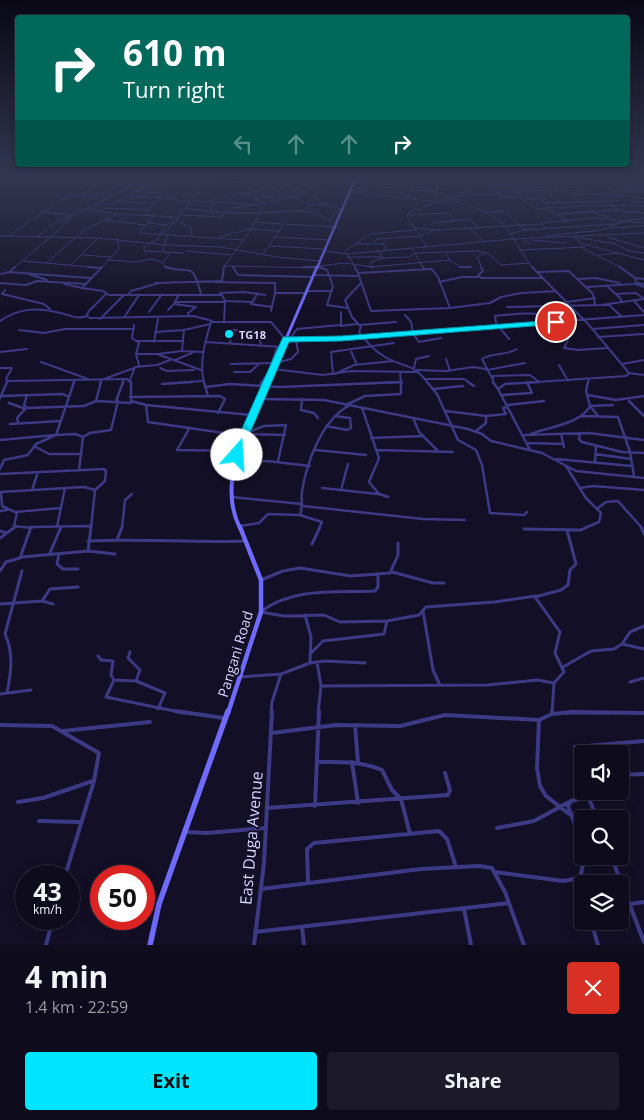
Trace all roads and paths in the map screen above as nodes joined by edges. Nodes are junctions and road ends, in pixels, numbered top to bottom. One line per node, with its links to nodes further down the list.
1 (28, 221): 48 (street)
2 (59, 221): 51 (street)
3 (66, 221): 52 (street)
4 (102, 221): 53 (street)
5 (116, 221): 19 (street)
6 (149, 221): 19 (street)
7 (176, 221): 26 (street); 40 (street); 49 (street)
8 (330, 221): 27 (street)
9 (338, 221): 28 (main road, Pangani Road)
10 (410, 221): 36 (street)
11 (447, 221): 18 (street)
12 (473, 221): 29 (street)
13 (497, 221): 21 (street)
14 (516, 221): 22 (street)
15 (560, 221): 23 (street)
16 (626, 221): 24 (street); 25 (street); 30 (street)
17 (254, 223): 20 (street); 35 (street)
18 (432, 223)
19 (147, 224): 26 (street); 40 (street)
20 (284, 224): 27 (street); 39 (street)
21 (500, 224): 22 (street); 29 (street); 42 (street)
22 (519, 224): 23 (street); 38 (street)
23 (541, 224): 32 (street)
24 (618, 224): 33 (street); 34 (street)
25 (644, 225): 30 (street)
26 (165, 226): 40 (street)
27 (329, 227): 28 (street)
28 (336, 227): 62 (main road, Pangani Road)
29 (478, 227): 31 (street)
30 (628, 227): 34 (street); 46 (street)
31 (467, 228): 37 (street); 65 (street)
32 (546, 228): 33 (street); 38 (street)
33 (561, 228): 43 (street)
34 (607, 228): 43 (street)
35 (250, 229): 39 (street); 54 (street); 61 (street)
36 (415, 229): 37 (street); 50 (street); 69 (street)
37 (438, 230): 50 (street)
38 (526, 230): 42 (street)
39 (279, 231): 55 (street)
40 (164, 234): 41 (street); 68 (street)
41 (168, 234): 49 (street); 73 (street)
42 (511, 234): 60 (street)
43 (557, 234): 58 (street)
44 (644, 234): 46 (street)
45 (603, 235): 46 (street); 56 (street); 78 (street)
46 (616, 235)
47 (0, 236): 48 (street)
48 (8, 236): 51 (street); 63 (street)
49 (194, 236): 54 (street)
50 (420, 236): 70 (street); 75 (street)
51 (37, 237): 52 (street)
52 (50, 237): 53 (street); 101 (street)
53 (75, 237): 57 (street); 105 (street)
54 (216, 237): 61 (street)
55 (275, 237): 62 (street); 74 (street)
56 (573, 237): 58 (street); 67 (street); 84 (street)
57 (98, 238): 59 (street); 91 (street)
58 (539, 238): 60 (street); 66 (street)
59 (117, 239): 68 (street); 96 (street)
60 (513, 239): 65 (street); 72 (street); 83 (street)
61 (244, 240): 79 (street)
62 (330, 240): 80 (main road, Pangani Road)
63 (0, 241)
64 (386, 241): 71 (street)
65 (485, 242): 75 (street)
66 (566, 243)
67 (580, 243): 77 (street); 89 (street)
68 (155, 244): 73 (street); 87 (street)
69 (353, 244): 70 (street); 93 (street)
70 (373, 244): 71 (street)
71 (383, 244): 82 (street)
72 (531, 244)
73 (164, 245): 79 (street); 87 (street)
74 (270, 246): 80 (street); 92 (street)
75 (427, 246): 76 (street)
76 (412, 248): 82 (street); 88 (street)
77 (582, 248): 83 (street); 94 (street)
78 (644, 248)
79 (236, 249): 92 (street); 95 (street)
80 (325, 250): 93 (street); 102 (main road, Pangani Road)
81 (377, 250): 82 (street); 93 (street); 97 (street)
82 (385, 250)
83 (519, 250): 107 (street)
84 (629, 251): 89 (street); 90 (street)
85 (445, 252): 86 (street); 88 (street); 99 (street)
86 (485, 252): 107 (street); 127 (street)
87 (168, 253): 95 (street); 103 (street)
88 (417, 253): 97 (street); 104 (street)
89 (621, 253): 94 (street); 100 (street)
90 (644, 253)
91 (82, 255): 96 (street); 108 (street)
92 (263, 255): 102 (street)
93 (347, 255): 97 (street); 106 (street)
94 (598, 255): 130 (street)
95 (231, 256): 109 (street)
96 (111, 257): 98 (street)
97 (382, 259): 112 (street); 114 (street)
98 (108, 260): 103 (street); 115 (street)
99 (450, 260): 104 (street); 116 (street)
100 (644, 260)
101 (22, 261): 105 (street); 118 (street)
102 (320, 261): 113 (main road, Pangani Road)
103 (162, 262): 139 (street)
104 (422, 262): 112 (street); 117 (street)
105 (46, 263): 108 (street)
106 (353, 264): 113 (street); 114 (street); 123 (street)
107 (530, 264): 120 (street)
108 (71, 265): 115 (street)
109 (224, 266): 110 (street); 135 (street)
110 (233, 266): 111 (street); 124 (street)
111 (261, 266): 113 (street); 124 (street)
112 (388, 266): 114 (street)
113 (318, 267): 125 (main road, Pangani Road); 126 (street)
114 (371, 267): 119 (street)
115 (101, 268): 128 (street)
116 (471, 268)
117 (424, 269): 119 (street); 136 (street)
118 (10, 272): 121 (street); 122 (street)
119 (375, 272): 123 (street)
120 (538, 272): 129 (street); 131 (street)
121 (28, 273): 128 (street); 133 (street)
122 (0, 274)
123 (357, 274): 126 (street); 143 (street)
124 (265, 276): 125 (street)
125 (313, 276): 126 (street); 152 (main road, Pangani Road)
126 (329, 276): 150 (street)
127 (479, 277): 129 (street); 136 (street)
128 (91, 278): 142 (street)
129 (543, 278): 151 (street)
130 (635, 278): 132 (street); 141 (street)
131 (579, 279): 140 (street); 146 (street)
132 (644, 279)
133 (59, 282): 137 (street); 142 (street); 148 (street)
134 (163, 282): 138 (street); 139 (street); 161 (street)
135 (213, 282): 139 (street); 153 (street)
136 (439, 282): 177 (street)
137 (0, 283)
138 (155, 283)
139 (199, 283): 157 (street)
140 (624, 283): 141 (street); 145 (street)
141 (635, 283): 144 (street); 147 (street)
142 (86, 284): 148 (street)
143 (360, 284): 176 (street); 177 (street)
144 (644, 284)
145 (607, 286): 146 (street); 160 (street)
146 (587, 287): 164 (street)
147 (644, 287)
148 (82, 288): 154 (street)
149 (5, 290): 178 (street)
150 (333, 291): 152 (street); 176 (street)
151 (556, 291): 167 (street); 177 (street)
152 (306, 292): 153 (street); 214 (main road, Pangani Road)
153 (276, 293): 174 (street)
154 (106, 294): 161 (street); 185 (street)
155 (162, 294): 156 (street); 162 (street); 181 (street)
156 (179, 294): 157 (street); 170 (street)
157 (201, 294): 158 (street)
158 (213, 294): 159 (street); 165 (street)
159 (258, 294): 163 (street); 166 (street)
160 (616, 294): 168 (street); 169 (street)
161 (127, 295): 162 (street); 190 (street)
162 (138, 295): 186 (street)
163 (266, 295)
164 (595, 298): 167 (street); 172 (street)
165 (225, 301): 166 (street); 170 (street); 194 (street)
166 (252, 302): 174 (street)
167 (566, 302): 173 (street)
168 (621, 302): 169 (street); 171 (street)
169 (635, 302): 183 (street)
170 (175, 303): 179 (street); 187 (street)
171 (608, 303): 172 (street); 188 (street)
172 (595, 304): 173 (street)
173 (567, 306): 175 (street); 191 (street); 196 (street)
174 (272, 307): 180 (street)
175 (507, 307)
176 (348, 308): 200 (street)
177 (450, 308)
178 (51, 310): 185 (street); 192 (street)
179 (168, 310)
180 (271, 311)
181 (149, 312)
182 (342, 312): 199 (street)
183 (644, 314): 188 (street)
184 (405, 315): 208 (street)
185 (87, 316): 190 (street)
186 (125, 316)
187 (189, 316): 189 (street); 193 (street)
188 (622, 317): 191 (street)
189 (158, 318): 190 (street); 207 (street)
190 (99, 319)
191 (583, 320): 196 (street); 204 (street)
192 (0, 321)
193 (214, 321): 194 (street); 198 (street)
194 (224, 321): 214 (street)
195 (396, 322): 200 (street)
196 (558, 322): 202 (street); 202 (street); 225 (street)
197 (134, 324): 203 (street)
198 (210, 324): 206 (street); 219 (street)
199 (340, 325): 200 (street); 214 (street)
200 (359, 325): 210 (street)
201 (644, 325): 204 (street)
202 (499, 326): 208 (street); 213 (street)
203 (134, 329): 205 (street); 216 (street)
204 (592, 329): 211 (street)
205 (18, 330)
206 (184, 330): 207 (street); 218 (street)
207 (155, 332): 217 (street)
208 (413, 332): 210 (street); 212 (street)
209 (644, 334): 211 (street)
210 (364, 336): 215 (street); 223 (street)
211 (598, 337): 225 (street)
212 (441, 338)
213 (509, 339)
214 (287, 340): 215 (street); 224 (main road, Pangani Road)
215 (296, 340): 241 (street)
216 (138, 341): 217 (street); 233 (street)
217 (154, 342): 218 (street)
218 (183, 342): 229 (street)
219 (205, 342): 221 (street); 232 (street)
220 (394, 342): 223 (street)
221 (230, 343): 222 (street); 222 (street)
222 (261, 345): 224 (street)
223 (370, 346): 227 (street); 239 (street)
224 (280, 347): 241 (main road, Pangani Road)
225 (608, 348): 245 (street)
226 (27, 349): 230 (street)
227 (350, 349): 247 (street); 260 (street)
228 (517, 349): 255 (street)
229 (182, 351): 231 (street); 234 (street)
230 (0, 352)
231 (194, 352): 232 (street); 237 (street)
232 (204, 352): 253 (street)
233 (136, 354): 234 (street); 246 (street)
234 (157, 354): 237 (street)
235 (429, 356): 254 (street)
236 (446, 359): 256 (street)
237 (173, 360): 246 (street); 253 (street)
238 (644, 360): 245 (street)
239 (393, 361): 247 (street); 254 (street)
240 (41, 362): 266 (street)
241 (274, 363): 244 (street); 252 (main road, Pangani Road); 277 (street)
242 (525, 363): 255 (street)
243 (231, 364): 244 (street)
244 (259, 364): 257 (street)
245 (622, 364): 259 (street)
246 (139, 365): 250 (street)
247 (357, 365): 260 (street)
248 (559, 365): 273 (street)
249 (0, 368): 270 (street)
250 (134, 368): 267 (street); 268 (street)
251 (160, 368): 253 (street)
252 (273, 369): 260 (street); 278 (main road, Pangani Road)
253 (199, 370): 271 (street)
254 (416, 370): 256 (street); 258 (street); 264 (street)
255 (486, 370): 256 (street); 262 (street)
256 (450, 371)
257 (234, 372)
258 (400, 372): 260 (street); 274 (street)
259 (628, 372): 261 (street); 269 (street)
260 (334, 374)
261 (644, 375)
262 (492, 378): 272 (street); 283 (street)
263 (124, 379): 267 (street); 268 (street); 296 (street)
264 (424, 379): 280 (street); 282 (street)
265 (75, 380): 266 (street); 270 (street); 290 (street)
266 (92, 380): 267 (street)
267 (102, 380): 295 (street)
268 (130, 380): 291 (street)
269 (589, 380): 273 (street); 286 (street)
270 (7, 381): 289 (street)
271 (202, 381): 276 (street); 281 (street)
272 (538, 381): 273 (street); 275 (street)
273 (568, 381)
274 (402, 382): 278 (street); 301 (street)
275 (527, 382): 283 (street); 285 (street)
276 (162, 384)
277 (260, 386): 278 (street); 281 (street)
278 (266, 386): 292 (main road, Pangani Road)
279 (463, 386): 282 (street)
280 (474, 386)
281 (205, 387): 287 (street)
282 (433, 389): 308 (street)
283 (498, 389): 285 (street)
284 (27, 395): 289 (street); 290 (street); 305 (street)
285 (501, 395): 303 (street)
286 (588, 395): 294 (street); 304 (street)
287 (208, 396): 291 (street); 309 (street)
288 (644, 396): 294 (street)
289 (1, 397)
290 (69, 397): 306 (street)
291 (130, 397): 299 (street)
292 (260, 399): 293 (street); 310 (main road, Pangani Road)
293 (302, 400): 301 (street); 316 (street)
294 (629, 400): 315 (street)
295 (96, 401): 296 (street); 306 (street)
296 (117, 401): 299 (street); 333 (street)
297 (544, 401): 303 (street)
298 (9, 403): 305 (street)
299 (131, 403): 300 (street)
300 (146, 405): 309 (street); 323 (street)
301 (348, 405): 307 (street); 311 (street)
302 (613, 405): 304 (street)
303 (507, 406): 312 (street); 331 (street)
304 (590, 406): 313 (street); 314 (street)
305 (25, 408): 306 (street); 319 (street)
306 (65, 408): 317 (street)
307 (362, 408): 318 (street); 334 (street)
308 (446, 411): 312 (street); 322 (street)
309 (218, 413): 310 (street)
310 (253, 415): 329 (main road, Pangani Road)
311 (335, 416): 321 (street); 321 (street)
312 (486, 416): 324 (street)
313 (581, 416): 314 (street); 326 (street)
314 (598, 416): 335 (street)
315 (644, 416)
316 (318, 418)
317 (62, 420): 319 (street); 328 (street)
318 (414, 420): 322 (street); 332 (street)
319 (20, 422): 320 (street)
320 (10, 424)
321 (326, 426): 342 (street)
322 (454, 427): 324 (street); 387 (street)
323 (189, 429): 329 (street); 345 (street)
324 (476, 431): 344 (street)
325 (580, 433): 327 (street); 335 (street); 340 (street)
326 (530, 434): 327 (street); 331 (street)
327 (561, 434): 339 (street)
328 (55, 435): 333 (street); 336 (street); 341 (street)
329 (244, 435): 330 (street); 330 (street); 345 (main road, Pangani Road)
330 (285, 435): 356 (street)
331 (524, 435): 338 (street)
332 (424, 436): 334 (street); 346 (street)
333 (84, 437): 351 (street)
334 (371, 438): 343 (street)
335 (625, 438): 337 (street); 349 (street)
336 (0, 440)
337 (644, 440)
338 (527, 443): 339 (street); 344 (street)
339 (538, 444): 348 (street)
340 (596, 445): 349 (street); 352 (street)
341 (34, 446): 351 (street); 363 (street)
342 (316, 450): 353 (street); 361 (street)
343 (377, 450): 346 (street); 378 (street)
344 (530, 450): 348 (street)
345 (239, 451): 358 (main road, Pangani Road)
346 (438, 451): 347 (street)
347 (453, 452)
348 (542, 452): 354 (street)
349 (630, 453): 350 (street); 355 (street)
350 (644, 453)
351 (80, 454): 364 (street)
352 (595, 454): 355 (street); 357 (street)
353 (366, 455)
354 (556, 459): 357 (street); 360 (street)
355 (631, 459): 362 (street)
356 (278, 461): 358 (street); 361 (street)
357 (595, 462): 362 (street)
358 (237, 464): 379 (main road, Pangani Road)
359 (348, 464): 374 (street)
360 (565, 465): 367 (street); 371 (street)
361 (310, 466): 381 (street)
362 (632, 466): 367 (street)
363 (0, 469)
364 (79, 470): 365 (street); 373 (street)
365 (38, 472): 366 (street); 372 (street)
366 (0, 474)
367 (634, 476): 368 (street)
368 (644, 478)
369 (64, 488): 372 (street); 373 (street); 382 (street)
370 (322, 488): 374 (street)
371 (581, 488): 375 (street); 383 (street)
372 (32, 490): 376 (street)
373 (95, 490): 391 (street)
374 (341, 490): 378 (street)
375 (644, 490)
376 (0, 492): 384 (street)
377 (132, 494): 403 (street)
378 (380, 494): 380 (street)
379 (231, 497): 381 (street); 392 (main road, Pangani Road)
380 (388, 498)
381 (302, 505): 388 (street); 389 (street)
382 (61, 508): 386 (street); 395 (street)
383 (598, 508): 397 (street); 400 (street)
384 (9, 510): 385 (street); 386 (street)
385 (0, 511)
386 (16, 512): 390 (street)
387 (527, 512)
388 (300, 515): 392 (street); 406 (street)
389 (465, 520)
390 (16, 526): 393 (street); 399 (street)
391 (90, 526): 394 (street); 402 (street)
392 (240, 526): 404 (main road, Pangani Road)
393 (31, 527): 395 (street); 411 (street)
394 (61, 527): 395 (street); 408 (street)
395 (57, 528)
396 (524, 529): 397 (street)
397 (567, 530): 420 (street)
398 (0, 531): 399 (street)
399 (6, 533): 401 (street)
400 (644, 534)
401 (0, 538)
402 (88, 540): 403 (street); 407 (street)
403 (117, 540): 404 (street)
404 (247, 541): 417 (main road, Pangani Road)
405 (398, 543): 415 (street)
406 (312, 544)
407 (88, 551): 409 (street); 410 (street)
408 (50, 553): 409 (street); 411 (street)
409 (59, 554): 412 (street)
410 (114, 554)
411 (20, 557): 413 (street)
412 (78, 569)
413 (0, 571)
414 (22, 571): 422 (street)
415 (392, 572): 416 (street); 418 (street)
416 (378, 574): 417 (street); 425 (street)
417 (261, 580): 425 (main road, Pangani Road)
418 (444, 583)
419 (78, 587): 421 (street)
420 (536, 596): 426 (street); 438 (street)
421 (42, 601): 422 (street); 424 (street)
422 (12, 603): 423 (street); 449 (street)
423 (0, 604)
424 (53, 604)
425 (261, 612): 427 (street); 440 (main road, Pangani Road)
426 (423, 612): 428 (street); 447 (street)
427 (305, 615): 428 (street); 433 (street)
428 (387, 621): 433 (street)
429 (644, 626): 430 (street)
430 (622, 644): 431 (street); 438 (street)
431 (644, 649)
432 (130, 652): 443 (street)
433 (310, 654): 436 (street)
434 (98, 656): 442 (street)
435 (317, 662): 436 (street); 437 (street); 446 (street)
436 (310, 663): 439 (street)
437 (365, 663)
438 (563, 667): 445 (street)
439 (281, 674): 440 (street); 461 (street, East Duga Avenue)
440 (240, 677): 454 (main road, Pangani Road)
441 (644, 678): 444 (street)
442 (114, 680): 443 (street); 451 (street)
443 (136, 681): 451 (street)
444 (630, 682)
445 (554, 683): 447 (street); 453 (street)
446 (321, 686): 447 (street); 459 (street)
447 (440, 686)
448 (31, 690): 449 (street)
449 (7, 693): 450 (street)
450 (0, 694)
451 (158, 709): 454 (street)
452 (644, 713): 453 (street)
453 (552, 714): 455 (street)
454 (226, 718): 484 (main road, Pangani Road)
455 (539, 720): 458 (street); 477 (street)
456 (150, 722): 460 (street)
457 (0, 725): 460 (street)
458 (355, 725): 459 (street); 466 (street)
459 (317, 728): 461 (street); 464 (street)
460 (62, 731): 470 (street)
461 (272, 733): 478 (street, East Duga Avenue)
462 (644, 741): 463 (street)
463 (599, 745)
464 (318, 762): 465 (street); 476 (street)
465 (352, 762): 466 (street); 475 (street)
466 (358, 763): 471 (street)
467 (445, 773): 471 (street)
468 (644, 774): 469 (street)
469 (629, 775)
470 (94, 781): 474 (street); 481 (street)
471 (401, 799): 475 (street); 485 (street)
472 (575, 800): 473 (street)
473 (571, 801): 477 (street); 479 (street)
474 (18, 802)
475 (358, 803): 476 (street)
476 (315, 806): 478 (street)
477 (559, 807): 479 (street); 483 (street)
478 (267, 808): 482 (street, East Duga Avenue)
479 (573, 817)
480 (40, 821): 481 (street)
481 (80, 822): 486 (street)
482 (264, 828): 484 (street); 492 (street, East Duga Avenue)
483 (497, 828)
484 (186, 832): 503 (main road, Pangani Road)
485 (410, 834): 488 (street); 491 (street)
486 (68, 865)
487 (615, 865): 495 (street)
488 (456, 866): 489 (street); 491 (street)
489 (495, 872): 490 (street); 494 (street)
490 (574, 879)
491 (308, 883): 492 (street)
492 (261, 889): 500 (street, East Duga Avenue)
493 (644, 902): 495 (street)
494 (510, 903): 496 (street); 507 (street)
495 (630, 904): 501 (street)
496 (464, 909): 497 (street); 506 (street)
497 (302, 927): 500 (street); 505 (street)
498 (50, 930): 502 (street)
499 (594, 930): 508 (street)
500 (255, 932): 504 (street, East Duga Avenue)
501 (644, 942)
502 (46, 945)
503 (150, 945)
504 (254, 945)
505 (304, 945)
506 (471, 945)
507 (524, 945)
508 (598, 945)

